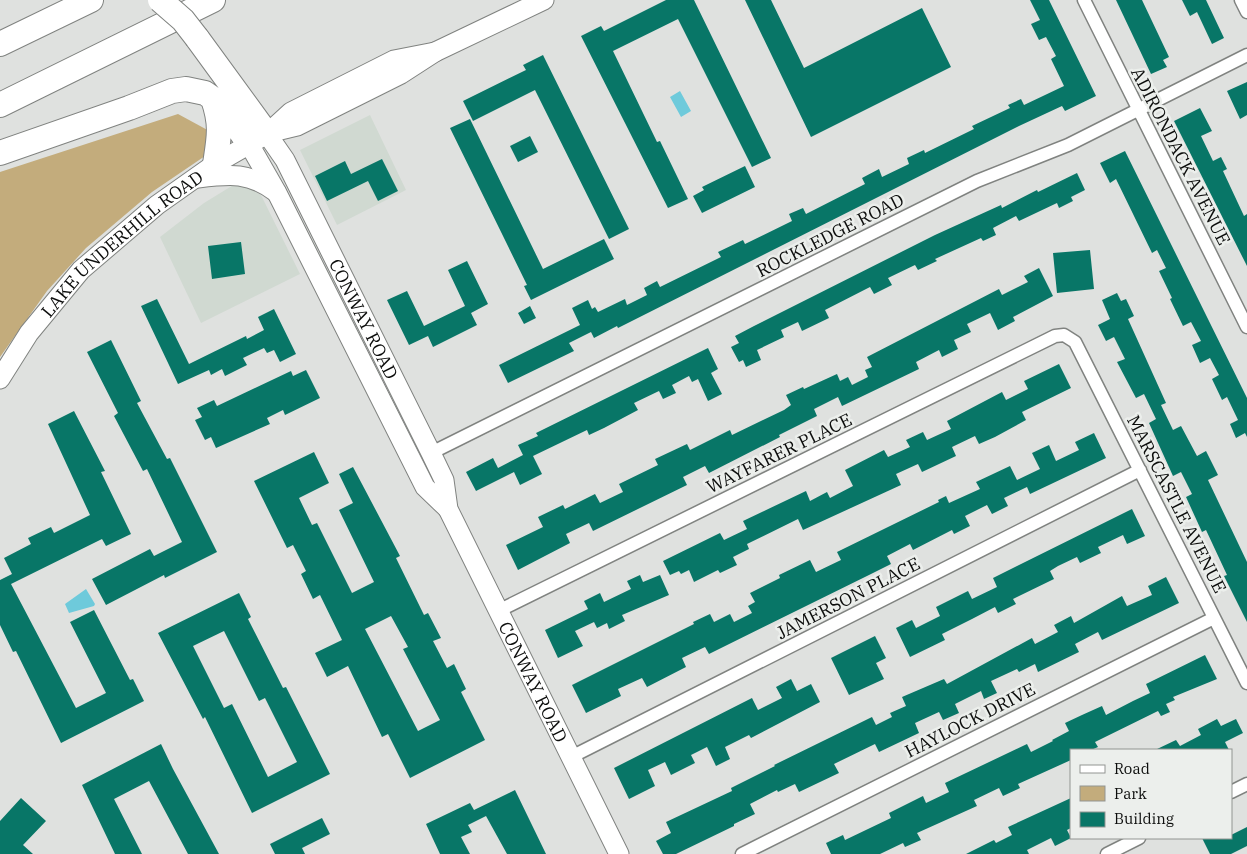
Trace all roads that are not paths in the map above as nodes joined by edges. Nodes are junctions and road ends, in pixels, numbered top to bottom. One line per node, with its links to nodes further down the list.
1 (91, 0): 8 (highway)
2 (160, 0): 13 (highway, bridge)
3 (213, 0): 11 (highway)
4 (544, 0): 13 (main road, LAKE UNDERHILL ROAD)
5 (1084, 0): 12 (street, ADIRONDACK AVENUE)
6 (1241, 0): 7 (street)
7 (1247, 12)
8 (0, 44)
9 (1247, 56): 12 (street, ROCKLEDGE ROAD)
10 (213, 98): 13 (highway); 14 (highway); 15 (highway)
11 (0, 104)
12 (1139, 110): 18 (street, ADIRONDACK AVENUE); 21 (street, ROCKLEDGE ROAD)
13 (258, 139): 15 (main road, LAKE UNDERHILL ROAD); 17 (main road, CONWAY ROAD); 21 (main road, CONWAY ROAD)
14 (0, 152)
15 (215, 164): 16 (main road, LAKE UNDERHILL ROAD)
16 (194, 178): 17 (main road); 20 (main road, LAKE UNDERHILL ROAD)
17 (277, 193): 23 (main road, CONWAY ROAD)
18 (1247, 327)
19 (1075, 342): 22 (street, MARSCASTLE AVENUE); 24 (street, WAYFARER PLACE)
20 (0, 379)
21 (431, 453): 23 (main road, CONWAY ROAD)
22 (1140, 470): 25 (street, MARSCASTLE AVENUE); 27 (street, JAMERSON PLACE)
23 (448, 509): 24 (main road, CONWAY ROAD)
24 (498, 611): 27 (main road, CONWAY ROAD)
25 (1214, 618): 26 (street, MARSCASTLE AVENUE); 32 (street, HAYLOCK DRIVE)
26 (1247, 683)
27 (571, 757): 31 (main road, CONWAY ROAD)
28 (1247, 784): 29 (street)
29 (1232, 792)
30 (1138, 839): 33 (street)
31 (619, 854)
32 (742, 854)
33 (1107, 854)

